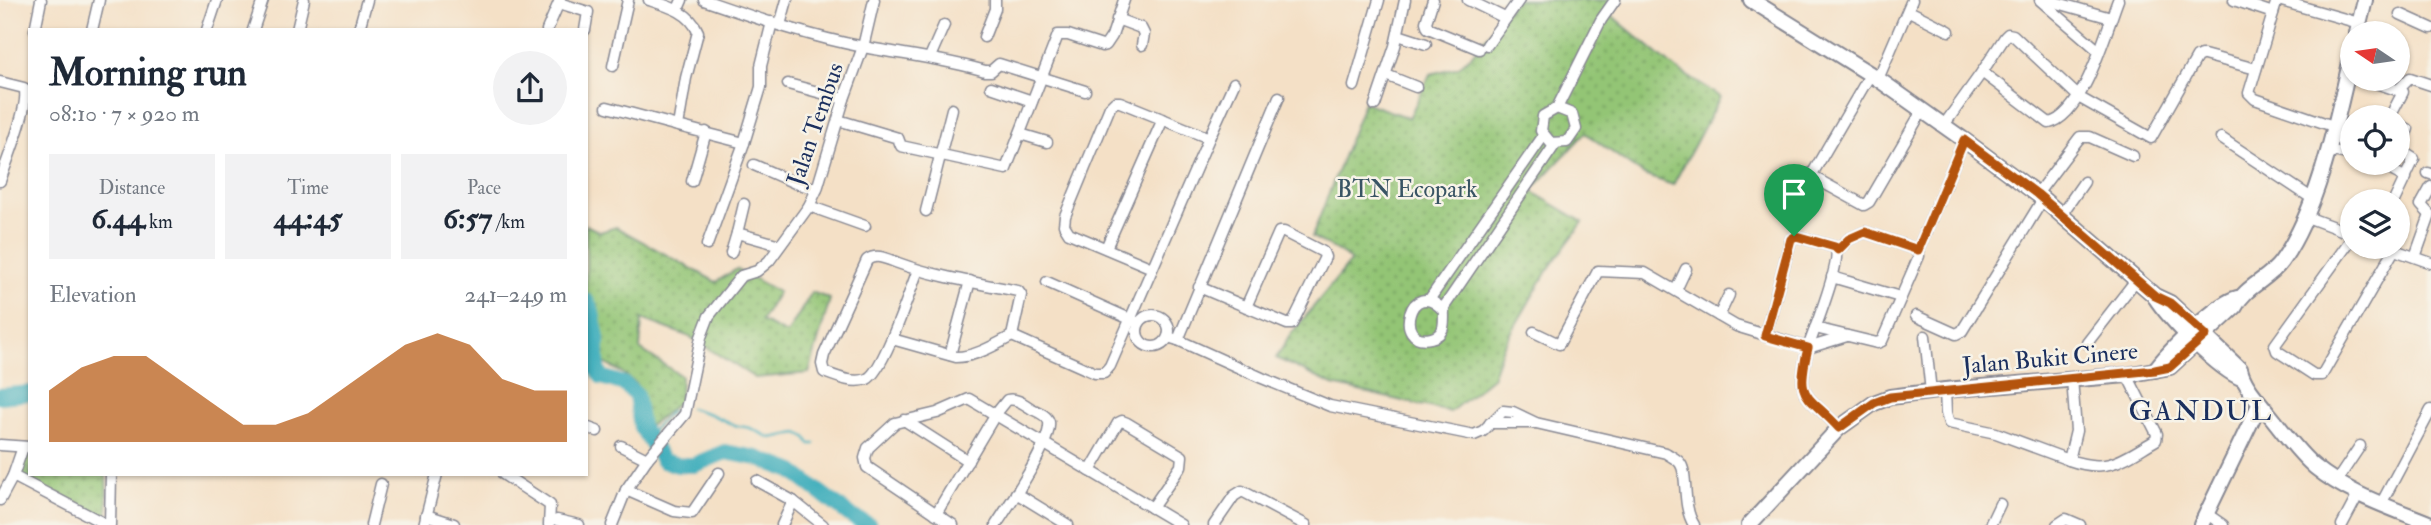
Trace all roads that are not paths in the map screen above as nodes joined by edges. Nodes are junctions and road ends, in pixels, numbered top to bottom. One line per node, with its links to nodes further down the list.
1 (41, 0): 40 (street)
2 (99, 0): 41 (street)
3 (217, 0): 42 (street)
4 (263, 0): 43 (street)
5 (304, 0): 44 (street)
6 (367, 0): 45 (street)
7 (628, 0): 57 (street)
8 (649, 0): 29 (street)
9 (704, 0): 38 (street)
10 (787, 0): 38 (street)
11 (874, 0): 54 (street, Jalan Tembus)
12 (995, 0): 51 (street)
13 (1124, 0): 35 (street)
14 (1379, 0): 68 (street)
15 (1405, 0): 50 (street)
16 (1433, 0): 33 (street)
17 (1468, 0): 33 (street)
18 (1519, 0): 33 (street)
19 (1615, 0): 79 (street)
20 (1751, 0): 62 (main road)
21 (1912, 0): 30 (street)
22 (2040, 0): 55 (street)
23 (2047, 0): 34 (street)
24 (2118, 0): 34 (street)
25 (2234, 0): 31 (street)
26 (2278, 0): 31 (street); 37 (street)
27 (2365, 0): 36 (main road)
28 (559, 1): 46 (street); 47 (street)
29 (680, 5): 87 (street)
30 (1909, 11): 49 (street); 62 (street)
31 (2273, 13): 58 (street)
32 (2400, 14): 48 (street)
33 (1505, 18)
34 (2111, 18): 55 (street)
35 (1117, 19): 53 (street); 61 (street)
36 (2360, 21)
37 (2340, 22)
38 (776, 23): 54 (street); 97 (street)
39 (944, 25): 56 (street)
40 (35, 28)
41 (92, 28)
42 (208, 28)
43 (254, 28)
44 (297, 28)
45 (359, 28)
46 (548, 28)
47 (586, 28)
48 (2431, 28)
49 (1949, 30)
50 (1398, 35): 52 (street); 60 (street)
51 (984, 37)
52 (1426, 44)
53 (1142, 45)
54 (863, 47): 56 (street, Jalan Tembus); 75 (street, Jalan Tembus)
55 (2099, 51): 74 (street)
56 (930, 57): 61 (street, Jalan Tembus)
57 (613, 66)
58 (2256, 69): 74 (street); 86 (street)
59 (1982, 72): 74 (street); 74 (street); 85 (street)
60 (1386, 75): 70 (street); 77 (street)
61 (1042, 77): 71 (street, Jalan Tembus); 76 (street)
62 (1874, 77): 81 (main road); 81 (street)
63 (2410, 78): 67 (street)
64 (0, 82): 82 (street)
65 (1234, 83): 91 (street)
66 (788, 84): 75 (street)
67 (2431, 85)
68 (1354, 86)
69 (991, 87): 76 (street)
70 (1416, 87)
71 (1085, 90)
72 (2344, 91): 86 (main road, Jalan Bukit Cinere)
73 (1279, 97): 143 (street)
74 (2080, 98)
75 (844, 99): 84 (street, Jalan Tembus)
76 (1032, 101): 89 (street)
77 (1375, 105)
78 (607, 107): 87 (street)
79 (1557, 108): 90 (street); 98 (street)
80 (952, 109): 100 (street)
81 (1922, 111): 85 (main road)
82 (27, 113): 96 (street)
83 (1163, 119): 91 (street); 127 (street); 127 (street)
84 (838, 120): 100 (street); 113 (street, Jalan Tembus)
85 (1944, 125): 94 (main road)
86 (2333, 125): 99 (main road, Jalan Bukit Cinere)
87 (678, 126): 88 (street)
88 (706, 132): 97 (street); 110 (street)
89 (1020, 134): 95 (street); 100 (street)
90 (1544, 135): 98 (street); 103 (street)
91 (1209, 138): 136 (street)
92 (2221, 138): 116 (street)
93 (0, 139): 96 (street)
94 (1964, 140): 115 (main road); 129 (street)
95 (1047, 142)
96 (12, 143): 109 (street)
97 (744, 143): 125 (street)
98 (1556, 143): 105 (street)
99 (2327, 150): 101 (street); 116 (main road, Jalan Bukit Cinere)
100 (940, 153): 119 (street)
101 (2340, 153)
102 (2133, 156): 115 (street)
103 (1524, 164): 105 (street); 147 (street)
104 (754, 165): 113 (street)
105 (1536, 172): 149 (street)
106 (2400, 175): 108 (street)
107 (2407, 175): 108 (street)
108 (2406, 178): 114 (street)
109 (0, 181)
110 (692, 181)
111 (2084, 181): 120 (street)
112 (2431, 187): 133 (street)
113 (817, 189): 118 (street, Jalan Tembus)
114 (2400, 189)
115 (2040, 197): 120 (main road); 151 (street)
116 (2313, 199): 121 (main road, Jalan Bukit Cinere)
117 (744, 204): 124 (street)
118 (809, 206): 122 (street); 126 (street, Jalan Tembus)
119 (926, 211)
120 (2061, 215): 140 (main road)
121 (2307, 217): 123 (street); 156 (main road, Jalan Bukit Cinere)
122 (865, 226)
123 (2340, 231)
124 (737, 233): 126 (street); 130 (street)
125 (708, 244)
126 (780, 245): 182 (street, Jalan Tembus)
127 (1106, 248): 136 (street)
128 (1838, 250): 129 (street); 139 (street); 158 (street)
129 (1918, 250): 146 (street)
130 (731, 253)
131 (2340, 253): 134 (street)
132 (2410, 255): 133 (street)
133 (2415, 257): 135 (street)
134 (2384, 259)
135 (2431, 263)
136 (1152, 268): 153 (street)
137 (1686, 269): 144 (street)
138 (918, 270): 141 (street); 152 (street); 162 (street)
139 (1832, 276): 146 (street); 154 (street)
140 (2136, 280): 156 (main road); 164 (street)
141 (970, 281): 157 (street); 166 (street)
142 (1047, 282): 153 (street)
143 (1199, 287): 148 (street); 161 (street)
144 (1676, 290): 150 (street); 155 (street)
145 (1729, 295): 150 (street)
146 (1900, 298): 159 (street)
147 (1429, 300): 149 (street); 149 (street)
148 (1246, 307): 148 (street)
149 (1443, 310)
150 (1718, 316): 158 (street)
151 (1916, 316)
152 (899, 321): 162 (street); 163 (street)
153 (1134, 322): 157 (street); 161 (street); 161 (street)
154 (1815, 328): 159 (street); 165 (street)
155 (1534, 332)
156 (2197, 335): 167 (main road, Jalan Bukit Cinere); 170 (main road)
157 (1012, 336): 166 (street)
158 (1765, 336): 165 (street)
159 (1847, 336): 165 (street)
160 (1925, 336): 169 (street)
161 (1173, 338): 222 (street)
162 (892, 339): 163 (street)
163 (907, 342): 166 (street)
164 (2087, 343)
165 (1808, 348): 175 (street)
166 (950, 355)
167 (2127, 375): 168 (main road, Jalan Bukit Cinere); 183 (street)
168 (2072, 378): 169 (main road, Jalan Bukit Cinere); 183 (street)
169 (1938, 391): 175 (main road, Jalan Bukit Cinere); 183 (street)
170 (2260, 403): 192 (main road); 203 (main road)
171 (2431, 410): 200 (street)
172 (995, 415): 173 (street); 177 (street); 177 (street); 184 (street)
173 (904, 420): 184 (street); 202 (street)
174 (588, 428): 176 (street)
175 (1839, 428): 223 (main road, Jalan Bukit Cinere)
176 (597, 431)
177 (1044, 444): 185 (street); 196 (street)
178 (0, 445): 181 (street)
179 (621, 446): 182 (street)
180 (2360, 446): 192 (street)
181 (27, 447): 187 (street)
182 (649, 457): 194 (street, Jalan Tembus)
183 (2069, 460)
184 (968, 461): 202 (street)
185 (1090, 471): 201 (street); 201 (street)
186 (719, 473): 194 (street)
187 (13, 476): 197 (street); 210 (street)
188 (111, 476): 210 (street)
189 (436, 476): 204 (street)
190 (508, 476): 207 (street)
191 (757, 481): 198 (street)
192 (2336, 482): 195 (main road)
193 (381, 484): 211 (street)
194 (626, 490): 213 (street, Jalan Tembus)
195 (2359, 493): 200 (main road); 228 (street)
196 (1016, 494): 217 (street); 218 (street)
197 (0, 500)
198 (793, 501): 214 (street); 215 (street)
199 (2000, 504): 224 (street)
200 (2381, 504): 206 (main road)
201 (1152, 508): 219 (street)
202 (936, 514): 216 (street)
203 (2204, 519): 227 (street)
204 (425, 520): 208 (street)
205 (1287, 521): 220 (street); 221 (street)
206 (2410, 521): 209 (main road)
207 (553, 522): 212 (street)
208 (454, 524)
209 (2431, 524)
210 (108, 525)
211 (370, 525)
212 (579, 525)
213 (612, 525)
214 (782, 525)
215 (823, 525)
216 (953, 525)
217 (996, 525)
218 (1068, 525)
219 (1181, 525)
220 (1214, 525)
221 (1306, 525)
222 (1694, 525)
223 (1749, 525)
224 (1990, 525)
225 (2057, 525): 226 (street)
226 (2080, 525)
227 (2223, 525)
228 (2342, 525)

